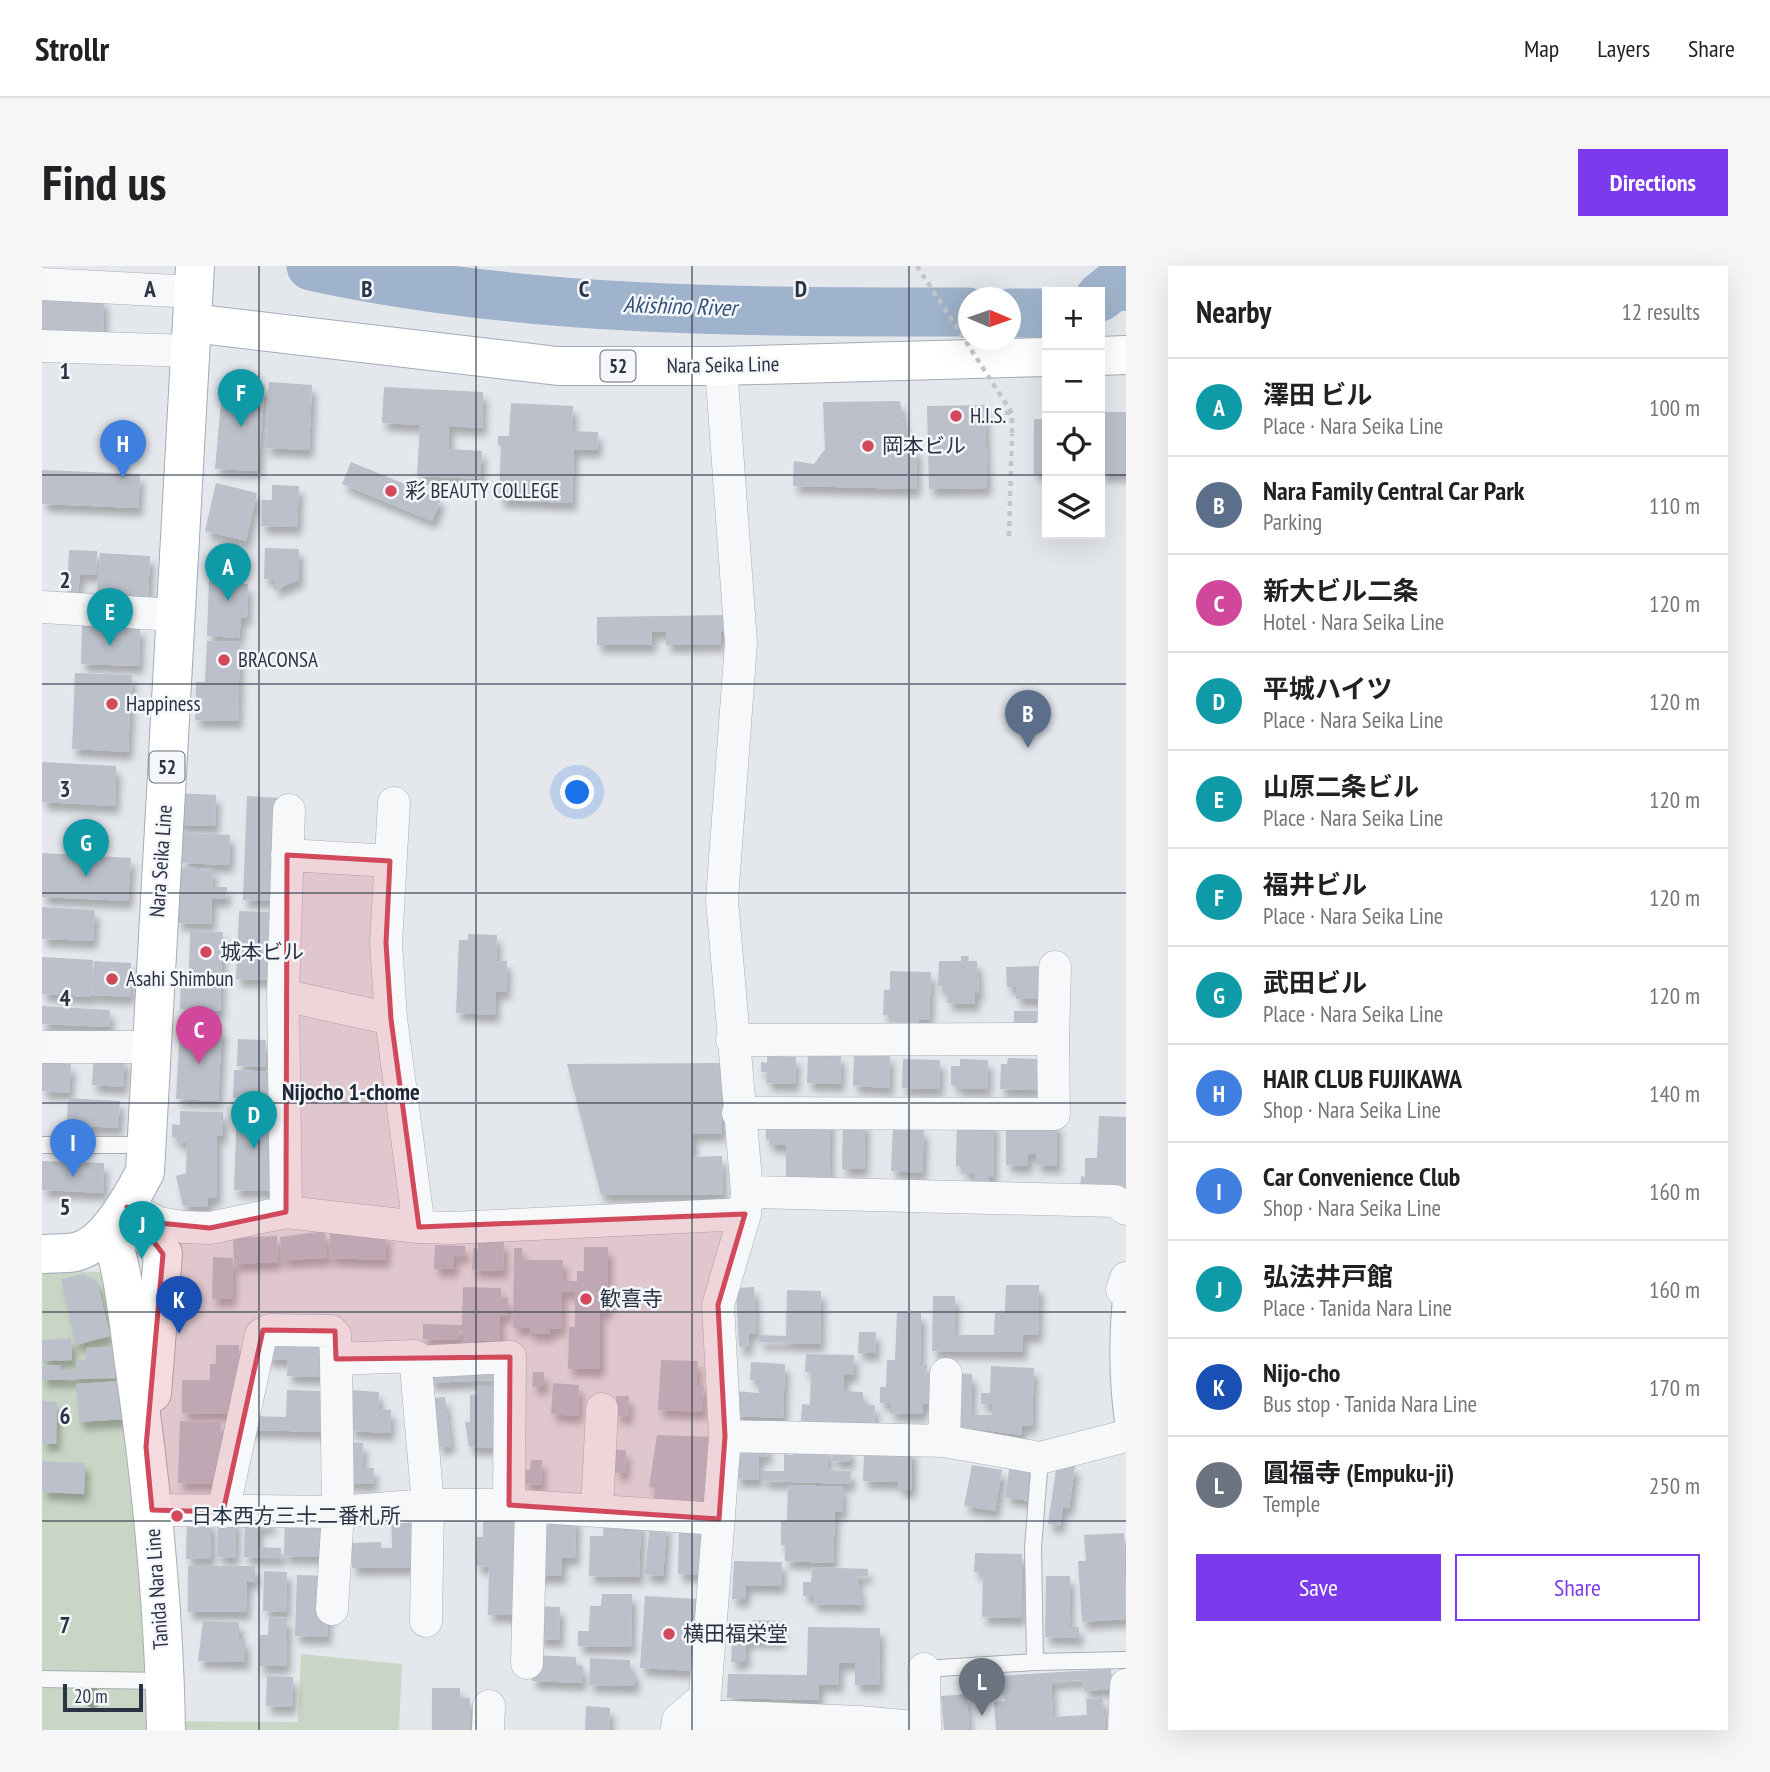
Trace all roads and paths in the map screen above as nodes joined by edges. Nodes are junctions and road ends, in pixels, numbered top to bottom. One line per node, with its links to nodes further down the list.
1 (918, 266): 10 (path, bridge)
2 (42, 284): 3 (street)
3 (192, 308): 4 (street); 8 (main road, Nara Seika Line / 52); 13 (main road, Nara Seika Line / 52)
4 (42, 346)
5 (1126, 355): 6 (main road)
6 (1105, 356)
7 (1042, 358): 8 (main road, Nara Seika Line / 52)
8 (721, 366): 22 (street)
9 (985, 412): 10 (path)
10 (1012, 413): 11 (path, bridge)
11 (1009, 536)
12 (42, 607): 13 (street)
13 (175, 615): 23 (main road, Nara Seika Line / 52)
14 (394, 803): 17 (street)
15 (289, 810): 16 (street)
16 (287, 855): 17 (street); 19 (street)
17 (390, 861): 20 (street)
18 (1055, 967): 21 (street)
19 (283, 995): 20 (street); 30 (street)
20 (391, 1019): 32 (street)
21 (1053, 1038): 22 (street); 25 (street)
22 (732, 1040): 25 (street)
23 (150, 1046): 24 (street); 27 (main road, Nara Seika Line / 52)
24 (42, 1047)
25 (738, 1113): 28 (street)
26 (42, 1145): 27 (lane)
27 (146, 1145): 31 (main road, Nara Seika Line / 52)
28 (746, 1203): 29 (street); 32 (street); 39 (street)
29 (1126, 1209)
30 (286, 1212): 31 (street); 32 (street)
31 (118, 1218): 33 (main road, Nara Seika Line / 52); 45 (main road, Tanida Nara Line)
32 (419, 1227)
33 (42, 1254)
34 (1124, 1284): 40 (lane)
35 (336, 1359): 36 (street); 47 (street); 48 (street)
36 (415, 1362): 43 (street); 44 (street)
37 (946, 1374): 41 (street)
38 (602, 1409): 46 (street)
39 (725, 1436): 41 (street); 49 (street)
40 (1126, 1436): 42 (street)
41 (944, 1441): 42 (street)
42 (1040, 1458): 53 (lane)
43 (428, 1505): 44 (street); 48 (street); 51 (street)
44 (520, 1506): 46 (street); 54 (street)
45 (152, 1510): 47 (street); 57 (main road, Tanida Nara Line)
46 (597, 1511): 49 (street)
47 (222, 1512): 48 (street)
48 (338, 1512): 50 (street)
49 (719, 1519): 58 (street)
50 (332, 1609)
51 (426, 1621)
52 (1126, 1660): 53 (lane)
53 (1035, 1662): 55 (lane)
54 (527, 1663)
55 (924, 1669): 60 (street)
56 (42, 1679): 57 (lane)
57 (162, 1681): 61 (main road, Tanida Nara Line)
58 (680, 1723): 59 (street)
59 (777, 1724): 60 (street)
60 (925, 1729)
61 (166, 1730)

